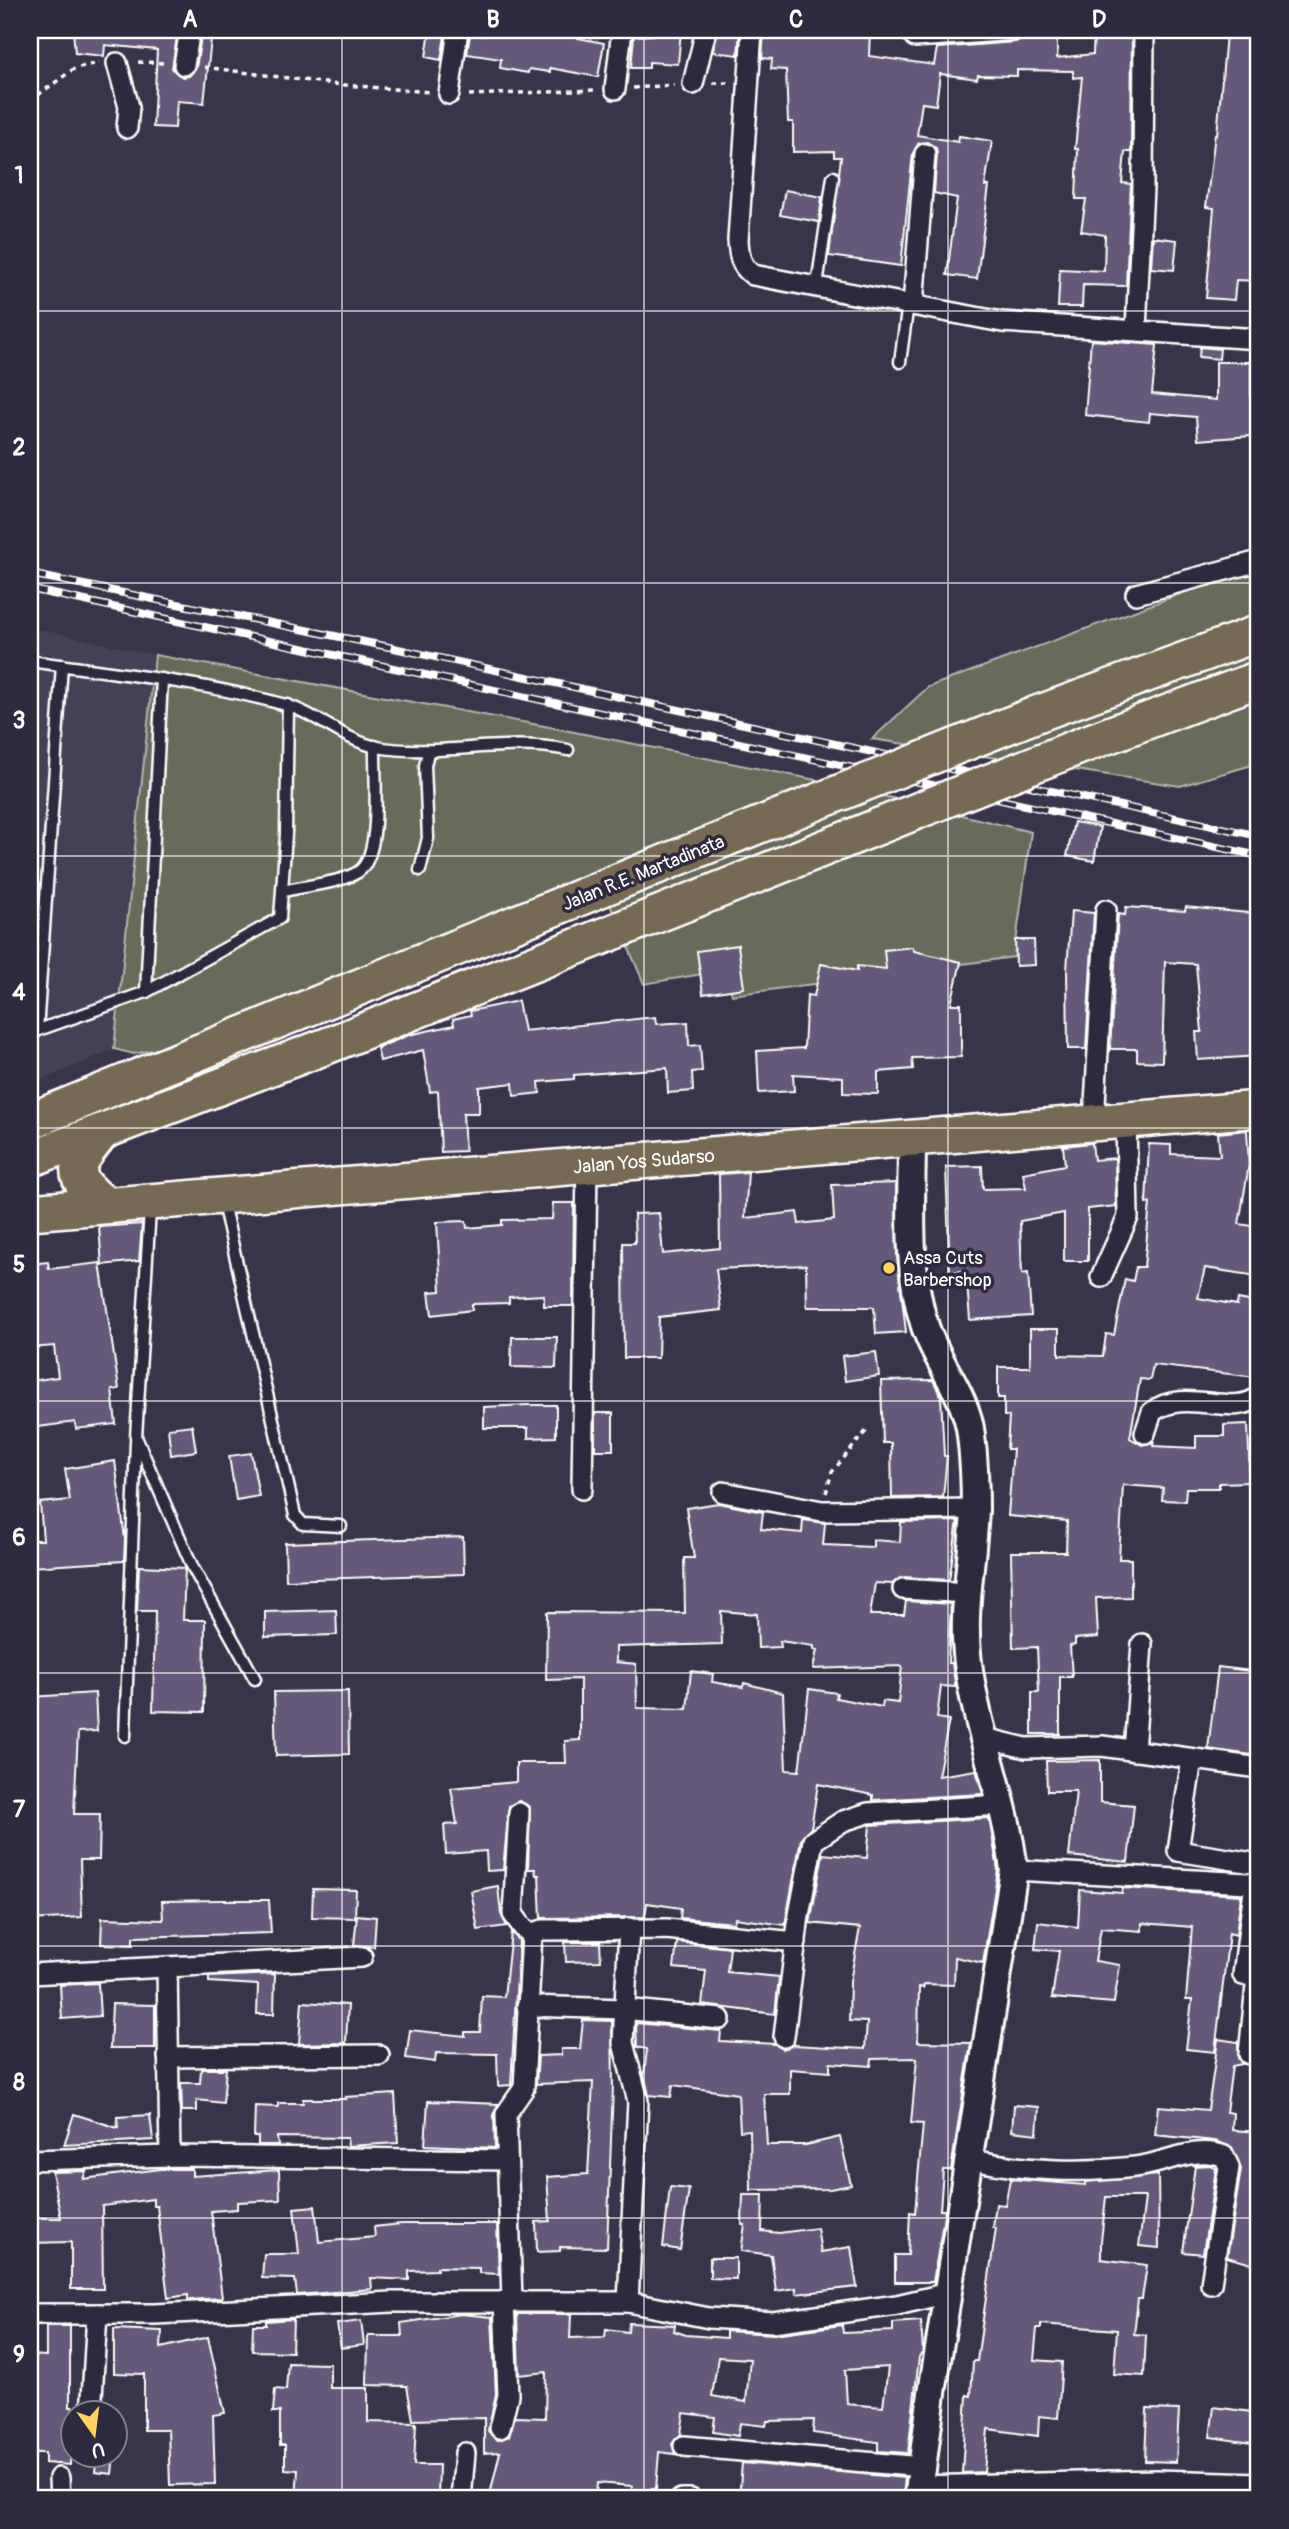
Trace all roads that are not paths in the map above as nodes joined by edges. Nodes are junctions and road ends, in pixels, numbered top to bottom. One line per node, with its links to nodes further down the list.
1 (190, 30): 10 (street)
2 (458, 30): 13 (street)
3 (622, 30): 12 (street)
4 (706, 30): 11 (street)
5 (752, 30): 17 (street)
6 (1015, 30): 8 (street)
7 (1143, 30): 19 (street)
8 (915, 37)
9 (117, 63): 14 (street)
10 (184, 65)
11 (693, 84)
12 (615, 89)
13 (449, 94)
14 (127, 128)
15 (925, 154): 18 (street)
16 (833, 177): 17 (lane)
17 (817, 285): 18 (street)
18 (911, 304): 19 (street); 21 (lane)
19 (1136, 329): 20 (street)
20 (1259, 339)
21 (900, 362)
22 (1259, 561): 23 (street)
23 (1136, 594)
24 (1259, 633): 39 (highway, Jalan R.E. Martadinata, bridge)
25 (30, 661): 26 (lane)
26 (62, 665): 27 (lane); 37 (lane)
27 (162, 678): 29 (lane); 36 (lane)
28 (1259, 679): 41 (highway, bridge)
29 (288, 705): 30 (lane); 34 (lane)
30 (375, 746): 32 (lane); 34 (lane)
31 (568, 750): 32 (lane)
32 (428, 751): 33 (lane)
33 (420, 870)
34 (284, 891): 36 (lane)
35 (1106, 910): 40 (street)
36 (146, 992): 37 (lane)
37 (34, 1032)
38 (1259, 1109): 40 (highway, Jalan Yos Sudarso)
39 (30, 1121)
40 (1110, 1121): 42 (highway, Jalan Yos Sudarso); 49 (street)
41 (101, 1133): 43 (highway); 47 (highway)
42 (912, 1138): 44 (highway, Jalan Yos Sudarso); 55 (street)
43 (30, 1159)
44 (587, 1166): 45 (highway, Jalan Yos Sudarso); 53 (street)
45 (221, 1196): 46 (highway, Jalan Yos Sudarso); 56 (lane)
46 (151, 1202): 47 (highway, Jalan Yos Sudarso); 52 (lane)
47 (105, 1205): 48 (highway, Jalan Yos Sudarso)
48 (30, 1212)
49 (1101, 1277)
50 (1259, 1396): 51 (street)
51 (1145, 1433)
52 (136, 1437): 60 (lane); 61 (lane)
53 (582, 1489)
54 (723, 1492): 55 (street)
55 (975, 1509): 58 (street)
56 (341, 1526)
57 (903, 1589): 58 (street)
58 (967, 1593): 62 (street)
59 (1142, 1644): 63 (street)
60 (255, 1679)
61 (125, 1736)
62 (984, 1738): 63 (street); 66 (street)
63 (1134, 1751): 64 (street)
64 (1192, 1759): 65 (street); 68 (street)
65 (1259, 1768)
66 (1002, 1805): 69 (street); 72 (street)
67 (519, 1813): 71 (street)
68 (1259, 1864)
69 (1014, 1870): 76 (street); 85 (street)
70 (629, 1928): 71 (street); 72 (street); 78 (street)
71 (532, 1933): 77 (street)
72 (796, 1942): 80 (street)
73 (362, 1957): 74 (street)
74 (167, 1967): 75 (street); 83 (street)
75 (30, 1974)
76 (1258, 1976): 81 (street)
77 (527, 2006): 78 (street); 87 (street)
78 (624, 2009): 79 (street); 91 (street)
79 (720, 2019)
80 (784, 2037)
81 (1249, 2054)
82 (379, 2055): 83 (street)
83 (169, 2057): 84 (street)
84 (170, 2156): 86 (street); 87 (street)
85 (969, 2159): 88 (street); 89 (street)
86 (30, 2160)
87 (507, 2160): 90 (street)
88 (1211, 2284)
89 (948, 2293): 91 (street); 100 (street)
90 (508, 2301): 91 (street); 93 (street); 95 (street)
91 (628, 2301)
92 (30, 2314): 93 (street)
93 (97, 2314): 94 (street)
94 (92, 2400)
95 (500, 2428)
96 (684, 2446): 100 (street)
97 (466, 2453): 103 (street)
98 (59, 2478): 102 (street)
99 (1259, 2483): 101 (street)
100 (920, 2484): 101 (street)
101 (1107, 2490)
102 (60, 2499)
103 (461, 2499)
104 (681, 2499): 105 (street)
105 (691, 2499)

